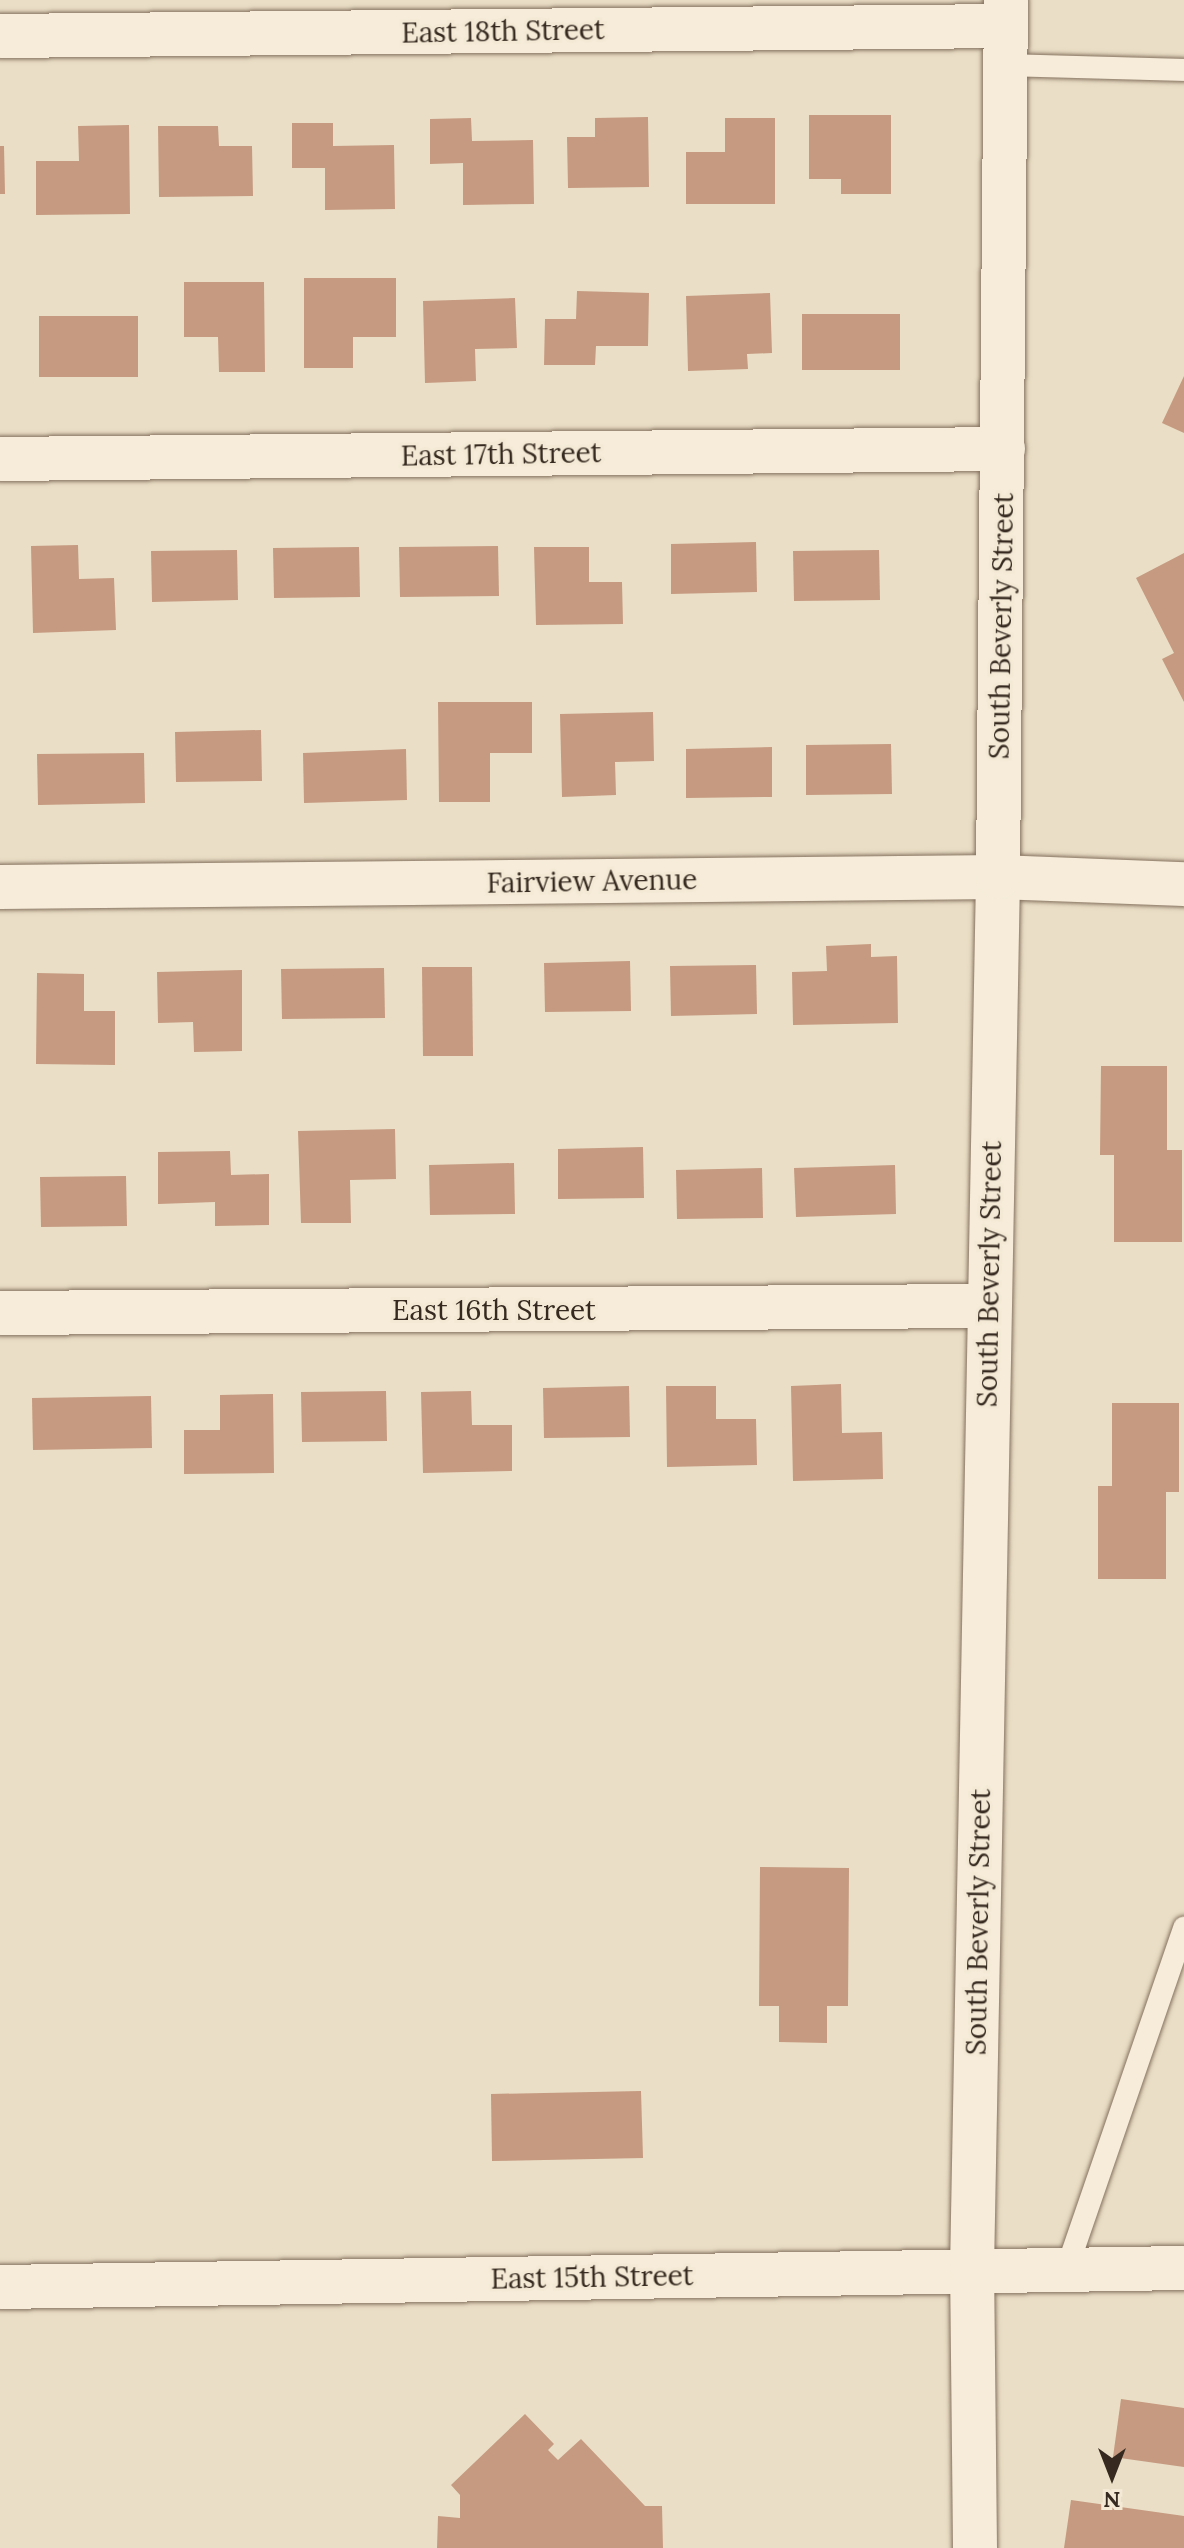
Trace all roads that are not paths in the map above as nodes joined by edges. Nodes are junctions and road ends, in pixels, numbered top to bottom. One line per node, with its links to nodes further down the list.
1 (1006, 30): 2 (street, East 18th Street); 3 (lane); 4 (street, South Beverly Street)
2 (0, 36)
3 (1184, 70)
4 (1003, 449): 5 (street, East 17th Street); 6 (street, South Beverly Street)
5 (0, 459)
6 (998, 877): 7 (street, Fairview Avenue); 8 (street, Fairview Avenue); 9 (street, South Beverly Street)
7 (1184, 884)
8 (0, 887)
9 (988, 1306): 10 (street, East 16th Street); 14 (street, South Beverly Street)
10 (0, 1313)
11 (1184, 1928): 12 (lane)
12 (1067, 2268): 13 (street, East 15th Street); 14 (street, East 15th Street)
13 (1184, 2268)
14 (972, 2270): 15 (street, East 15th Street); 16 (street, South Beverly Street)
15 (0, 2287)
16 (975, 2548)

